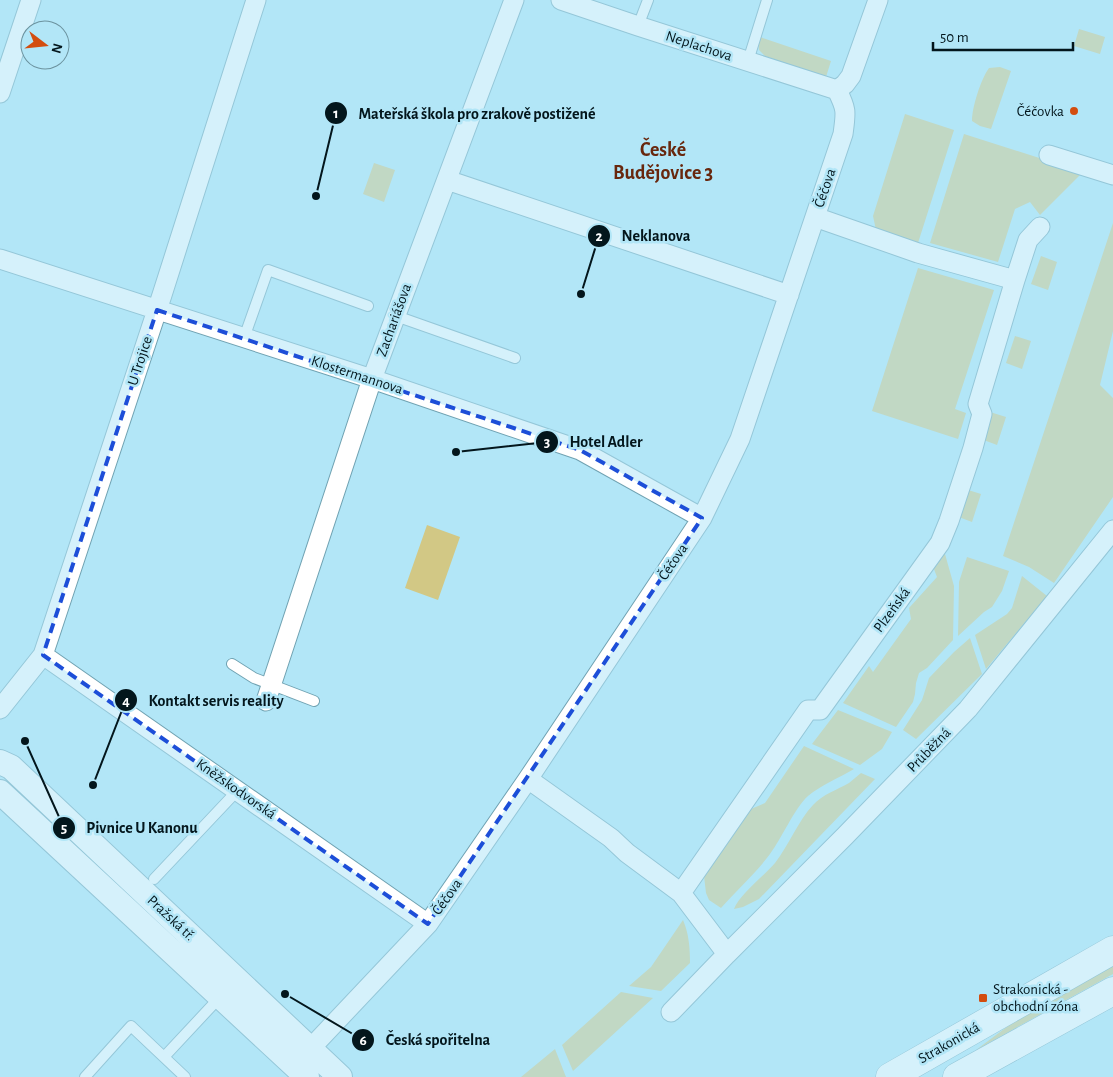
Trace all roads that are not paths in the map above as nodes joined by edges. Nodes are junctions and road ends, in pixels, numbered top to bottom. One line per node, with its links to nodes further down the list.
1 (31, 0): 11 (street)
2 (256, 0): 21 (street, U Trojice)
3 (514, 0): 14 (street, Zachariášova)
4 (564, 0): 8 (street, Neplachova)
5 (648, 0): 8 (lane)
6 (767, 0): 9 (lane)
7 (878, 0): 10 (street)
8 (638, 26): 9 (street, Neplachova)
9 (748, 62): 10 (street, Neplachova)
10 (837, 90): 15 (street, Čéčova)
11 (0, 93)
12 (1049, 154): 13 (street)
13 (1113, 175)
14 (447, 180): 19 (street); 22 (street, Zachariášova)
15 (815, 217): 18 (street); 19 (street, Čéčova)
16 (1040, 227): 18 (street, Plzeňská)
17 (0, 259): 21 (street, Klostermannova)
18 (1015, 280): 38 (street, Plzeňská)
19 (789, 295): 26 (street, Čéčova)
20 (368, 306): 23 (lane)
21 (157, 310): 23 (street, Klostermannova); 28 (street, U Trojice)
22 (396, 316): 24 (lane); 25 (street, Zachariášova)
23 (244, 338): 25 (street, Klostermannova)
24 (515, 358)
25 (372, 379): 26 (street, Klostermannova); 30 (street, Zachariášova)
26 (702, 518): 34 (street, Čéčova)
27 (1113, 530): 41 (street, Průběžná)
28 (43, 655): 32 (street, U Trojice); 35 (street, Kněžskodvorská)
29 (232, 664): 30 (lane)
30 (269, 693): 31 (lane)
31 (314, 701)
32 (0, 709)
33 (0, 762): 45 (street, Pražská tř.)
34 (528, 780): 38 (street); 39 (street, Čéčova)
35 (237, 791): 37 (lane); 39 (street, Kněžskodvorská)
36 (0, 792): 43 (street, Pražská tř.)
37 (154, 879)
38 (681, 893): 41 (street)
39 (428, 924): 45 (street, Čéčova)
40 (1113, 950): 52 (main road, Strakonická)
41 (727, 954): 44 (street, Průběžná)
42 (1113, 991): 47 (main road)
43 (220, 997): 46 (lane); 50 (street, Pražská tř.)
44 (671, 1012)
45 (310, 1049): 51 (street, Pražská tř.)
46 (164, 1058): 48 (lane); 49 (lane)
47 (986, 1068): 53 (main road)
48 (85, 1077)
49 (185, 1077)
50 (307, 1077)
51 (340, 1077)
52 (890, 1077)
53 (956, 1077)

